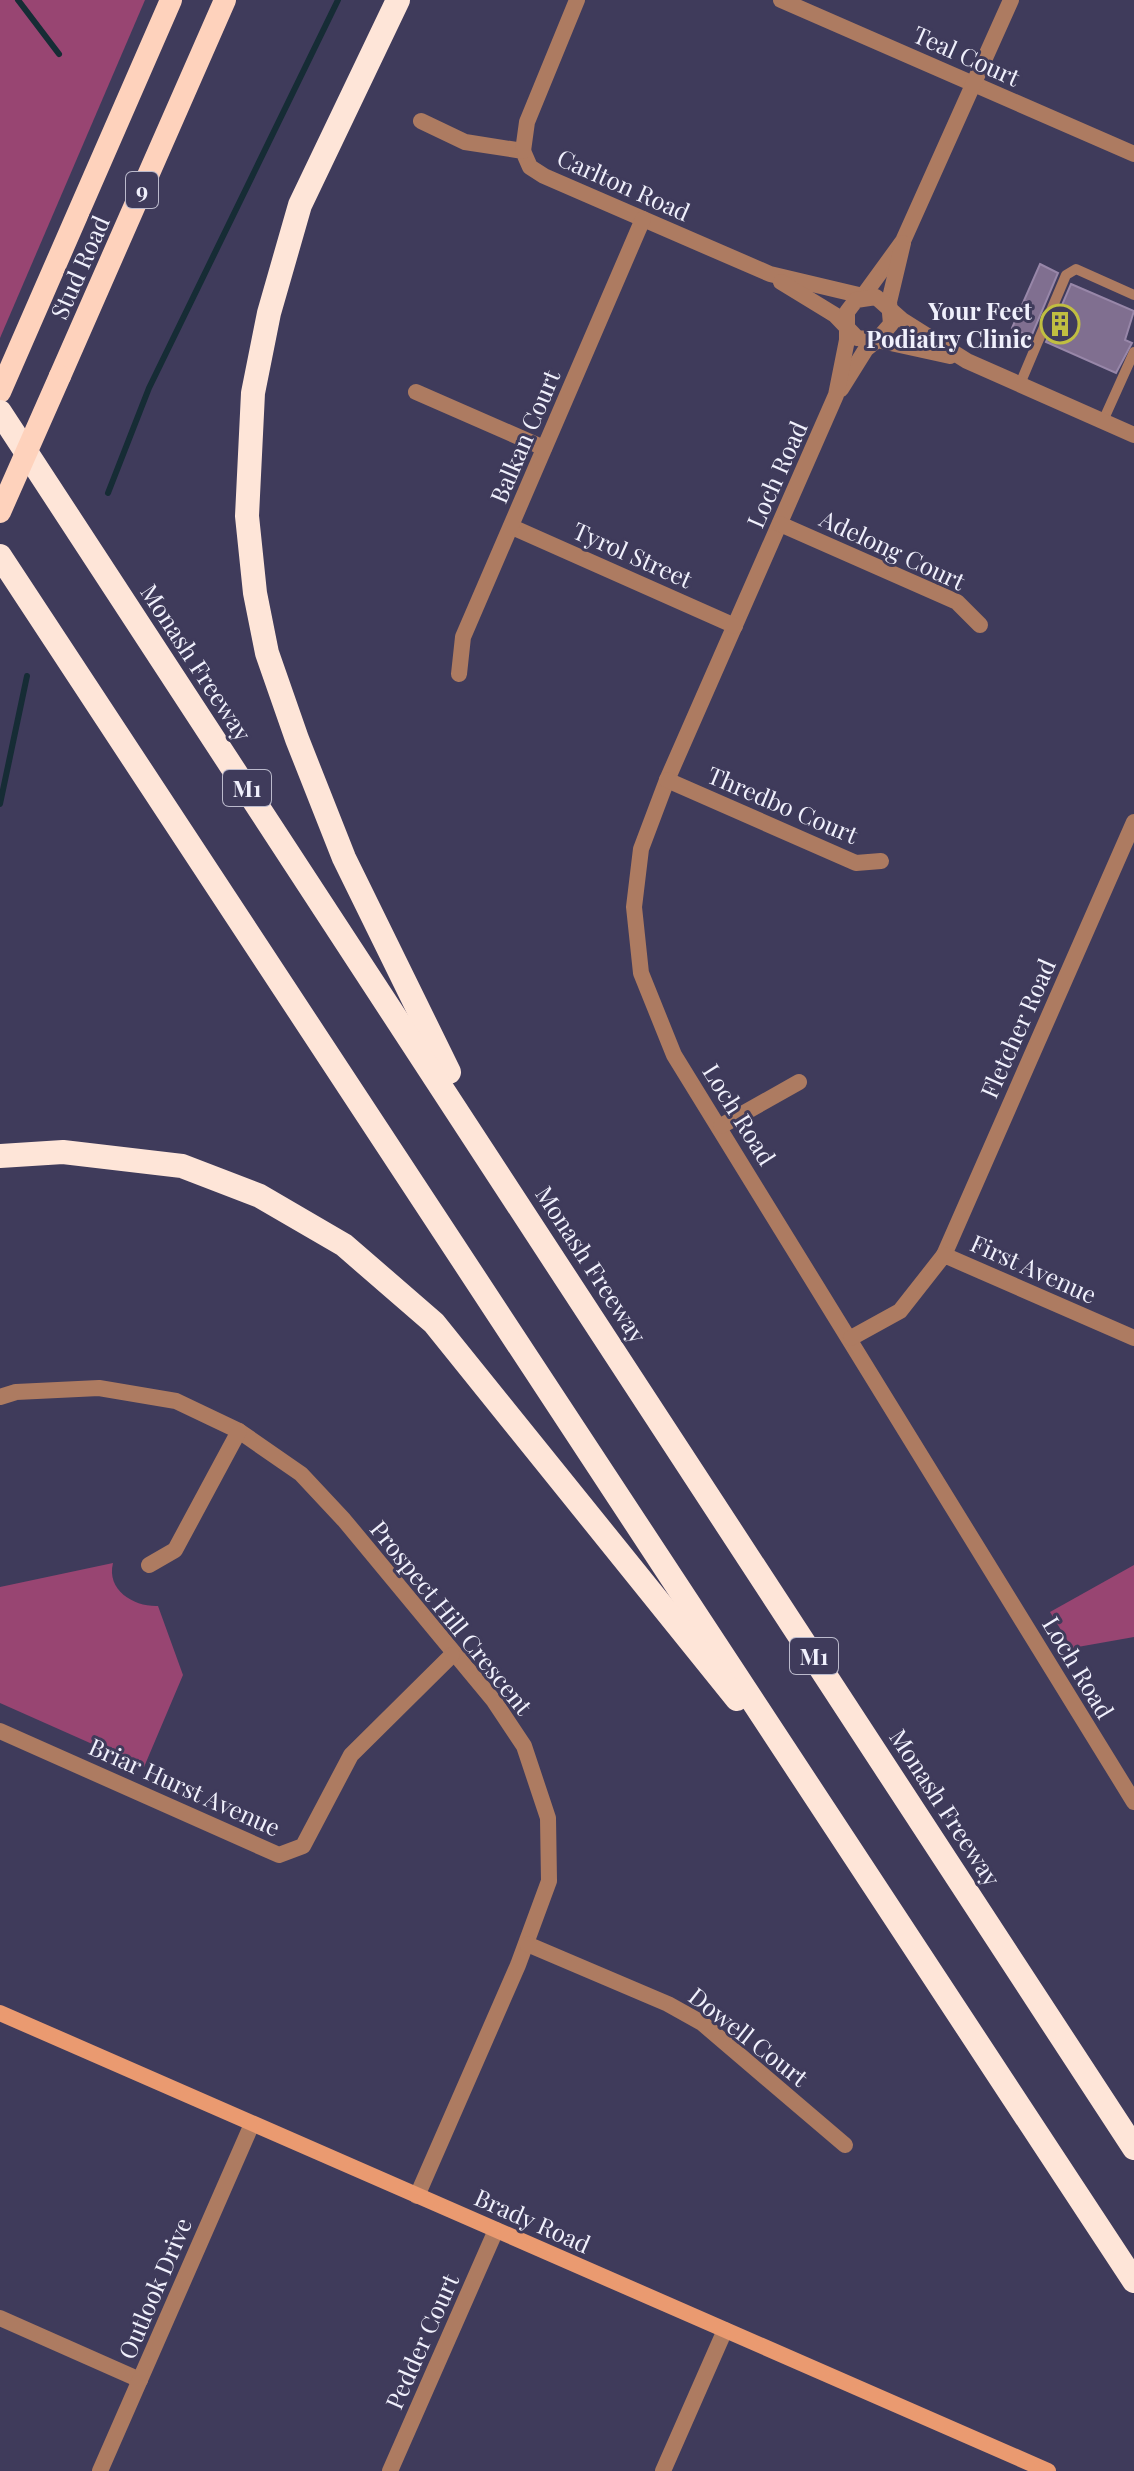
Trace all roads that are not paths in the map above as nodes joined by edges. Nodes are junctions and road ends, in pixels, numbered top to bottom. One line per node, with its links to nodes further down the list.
1 (171, 0): 24 (highway, Stud Road / 9)
2 (225, 0): 31 (highway, Stud Road / 9, bridge)
3 (380, 0): 8 (highway)
4 (398, 0): 8 (highway)
5 (577, 0): 11 (street)
6 (781, 0): 9 (street, Teal Court)
7 (1011, 0): 9 (street)
8 (367, 58): 44 (highway)
9 (974, 85): 12 (street, Teal Court); 14 (street)
10 (421, 121): 11 (street, Carlton Road)
11 (523, 151): 13 (street, Carlton Road)
12 (1134, 154)
13 (643, 219): 15 (street, Carlton Road); 30 (street, Balkan Court)
14 (903, 241): 17 (street); 18 (street)
15 (770, 274): 17 (street, Carlton Road); 19 (street, Carlton Road)
16 (1134, 295): 23 (lane)
17 (863, 296): 18 (street); 19 (street)
18 (890, 310): 20 (street); 22 (street)
19 (848, 327): 20 (street); 26 (street, Loch Road)
20 (877, 340): 22 (street); 26 (street, Loch Road)
21 (1134, 352): 28 (lane)
22 (967, 361): 23 (street)
23 (1020, 384): 28 (street)
24 (0, 392)
25 (416, 392): 30 (street)
26 (836, 395): 32 (street, Loch Road)
27 (0, 412): 44 (highway, Monash Freeway / M1)
28 (1103, 421): 29 (street)
29 (1134, 435)
30 (544, 448): 33 (street, Balkan Court)
31 (0, 512)
32 (780, 524): 35 (street, Adelong Court); 36 (street, Loch Road)
33 (512, 527): 36 (street, Tyrol Street); 37 (street, Balkan Court)
34 (0, 556): 54 (highway)
35 (980, 625)
36 (735, 626): 38 (street, Loch Road)
37 (459, 674)
38 (667, 780): 40 (street, Thredbo Court); 42 (street, Loch Road)
39 (1134, 822): 45 (street, Fletcher Road)
40 (881, 861)
41 (799, 1082): 42 (street)
42 (721, 1126): 46 (street, Loch Road)
43 (0, 1156): 54 (highway)
44 (494, 1164): 59 (highway, Monash Freeway / M1)
45 (944, 1255): 46 (street, First Avenue); 47 (street, First Avenue)
46 (851, 1338): 53 (street, Loch Road)
47 (1134, 1338)
48 (0, 1397): 49 (street, Prospect Hill Crescent)
49 (239, 1431): 50 (street); 51 (street, Prospect Hill Crescent)
50 (149, 1565)
51 (452, 1655): 52 (street, Briar Hurst Avenue); 55 (street, Prospect Hill Crescent)
52 (0, 1731)
53 (1134, 1802)
54 (831, 1816): 62 (highway)
55 (527, 1944): 58 (street, Dowell Court); 60 (street, Prospect Hill Crescent)
56 (0, 2013): 57 (main road, Brady Road)
57 (252, 2124): 60 (main road, Brady Road); 65 (street, Outlook Drive)
58 (845, 2145)
59 (1134, 2148)
60 (417, 2196): 61 (main road, Brady Road)
61 (496, 2230): 64 (main road, Brady Road); 67 (street, Pedder Court)
62 (1134, 2281)
63 (0, 2318): 65 (street)
64 (725, 2330): 68 (street); 69 (main road, Brady Road)
65 (140, 2380): 66 (street, Outlook Drive)
66 (100, 2471)
67 (390, 2471)
68 (663, 2471)
69 (1048, 2471)

